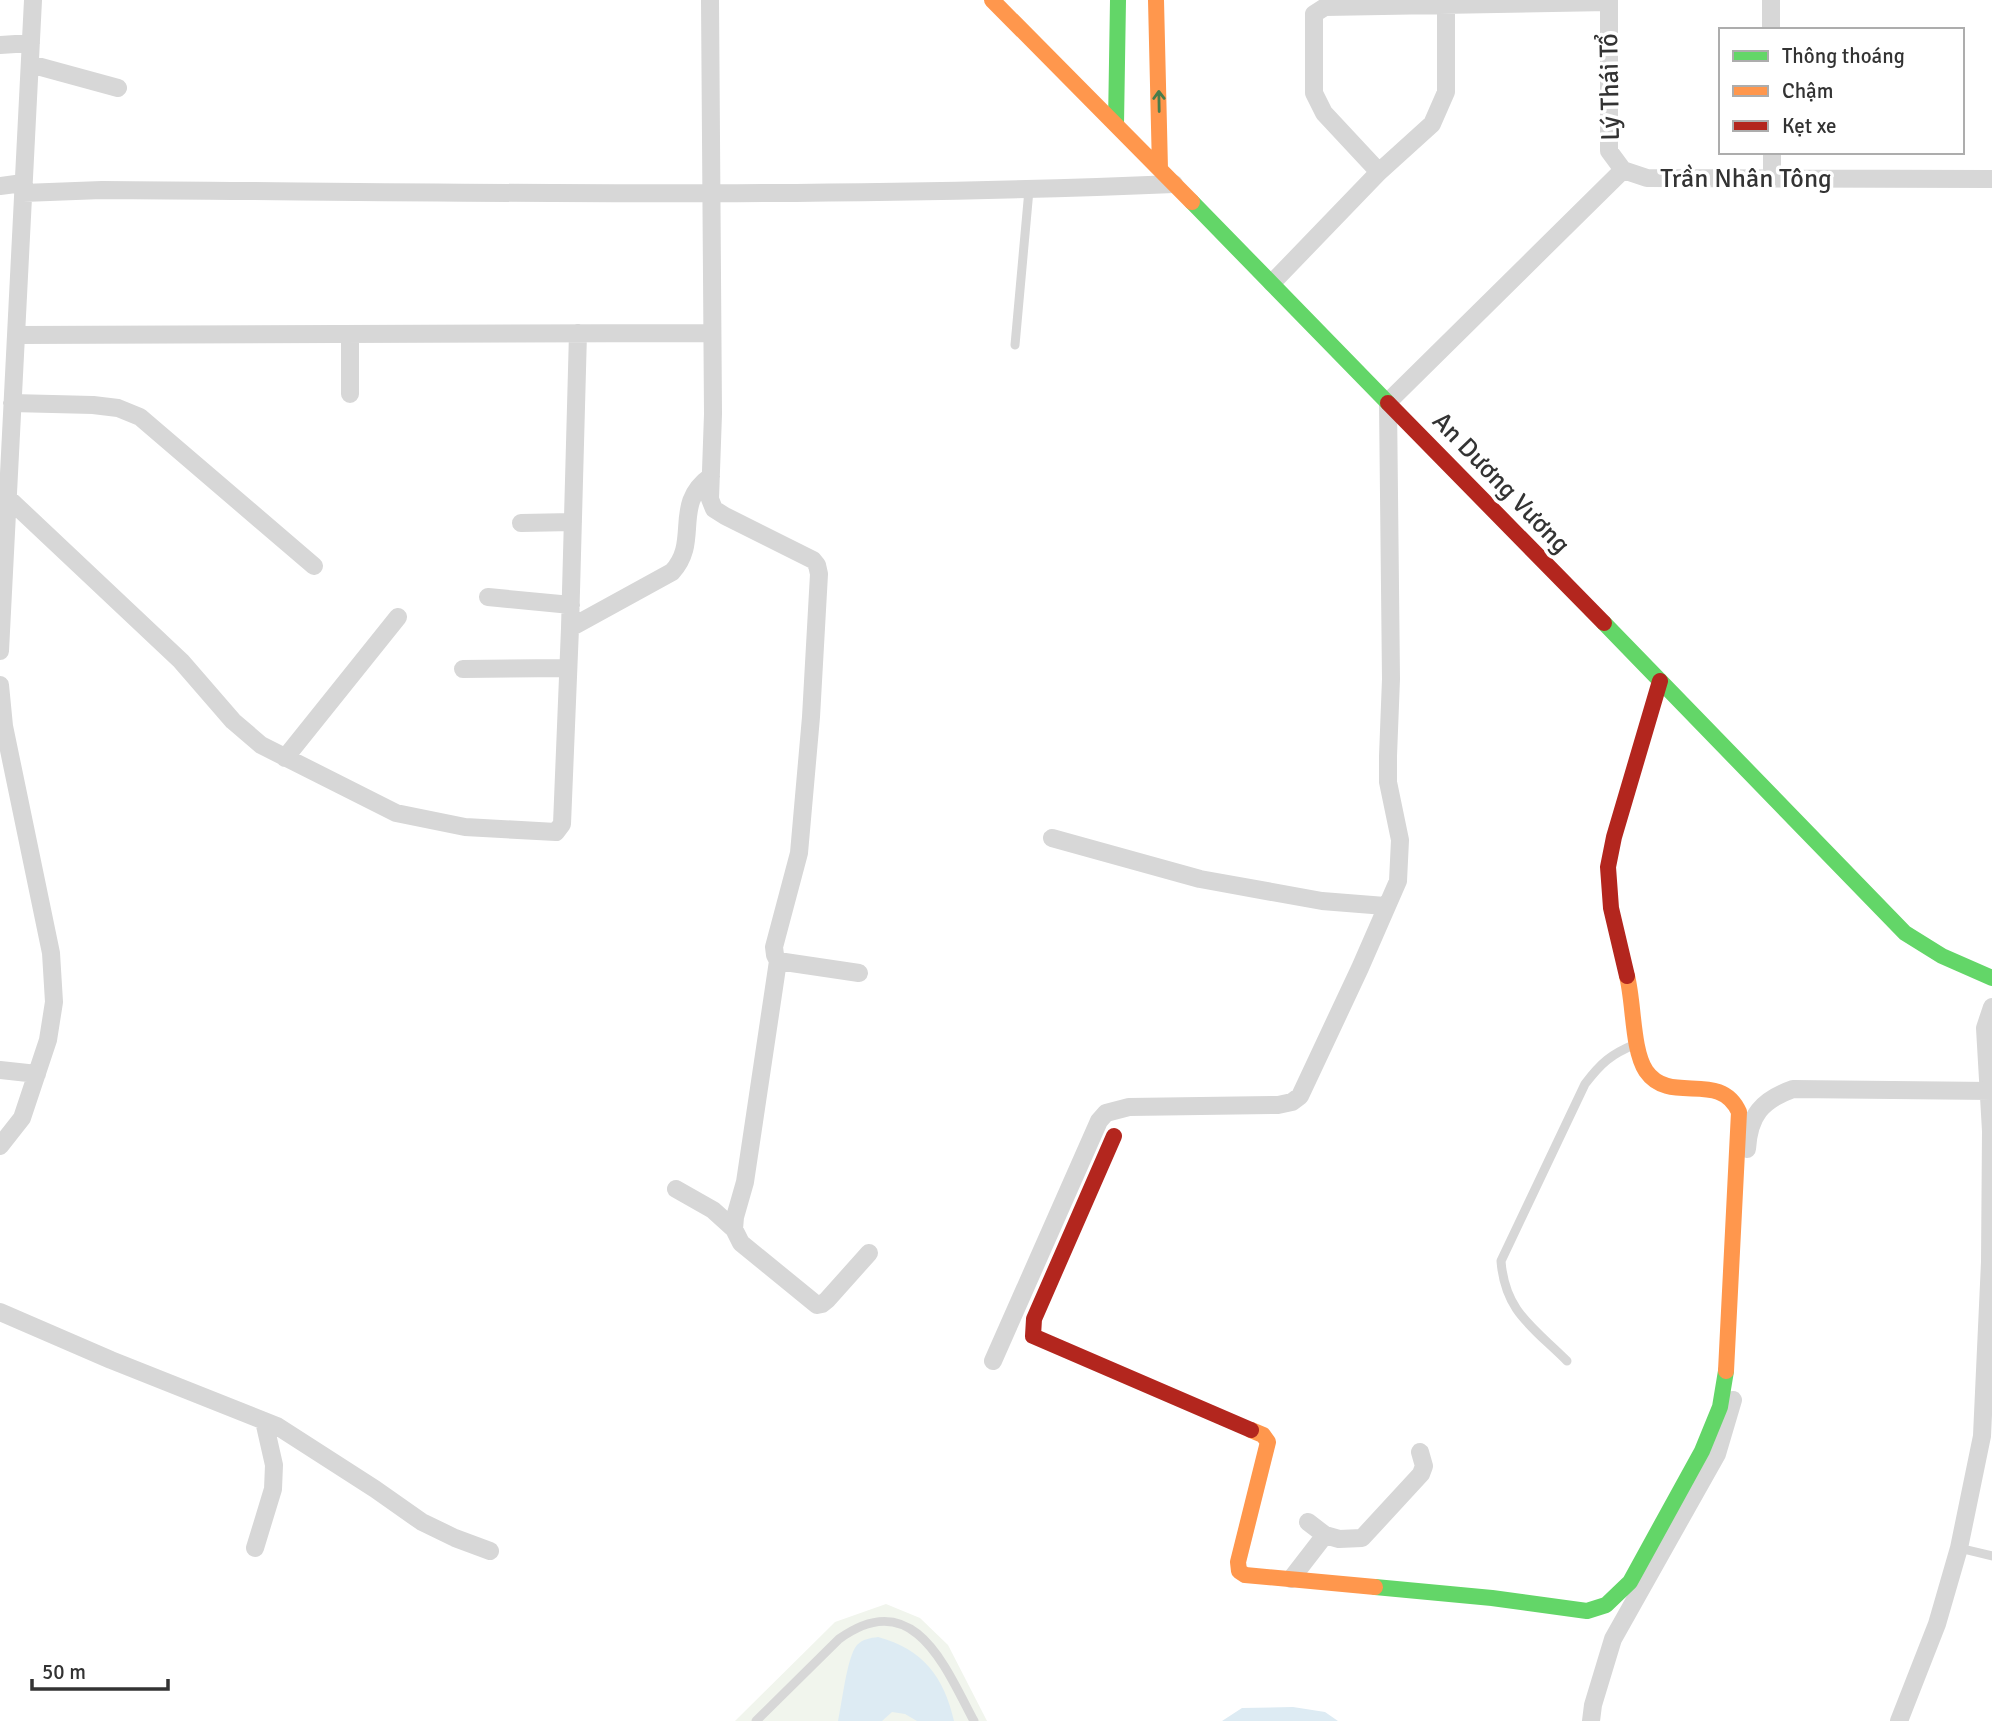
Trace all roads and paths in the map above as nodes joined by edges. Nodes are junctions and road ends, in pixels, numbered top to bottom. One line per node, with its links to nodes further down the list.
1 (33, 0): 11 (street)
2 (710, 0): 26 (street)
3 (992, 0): 15 (street, An Dương Vương)
4 (1118, 0): 15 (street)
5 (1156, 0): 17 (street, one-way to 5)
6 (1771, 0): 10 (street)
7 (1609, 1): 9 (street); 18 (street, Lý Thái Tổ)
8 (1319, 5): 9 (street); 19 (street)
9 (1446, 5): 19 (street)
10 (1772, 28)
11 (31, 43): 12 (street); 13 (street)
12 (0, 45)
13 (30, 64): 14 (street); 24 (street)
14 (118, 88)
15 (1116, 124): 17 (street, An Dương Vương)
16 (1772, 154): 20 (street)
17 (1160, 169): 22 (street, An Dương Vương)
18 (1622, 170): 20 (street, Trần Nhân Tông); 34 (street, Trần Nhân Tông)
19 (1379, 172): 27 (street)
20 (1772, 178): 21 (street, Trần Nhân Tông)
21 (1992, 179)
22 (1174, 184): 25 (street); 27 (street, An Dương Vương)
23 (0, 186): 24 (street)
24 (23, 188): 26 (street); 31 (street)
25 (1029, 190): 26 (street); 32 (lane)
26 (713, 193): 29 (street)
27 (1272, 283): 34 (street, An Dương Vương)
28 (578, 333): 29 (street); 30 (street); 38 (street)
29 (712, 333): 36 (street)
30 (350, 334): 31 (street); 33 (street)
31 (16, 335): 35 (street)
32 (1015, 345)
33 (350, 394)
34 (1388, 402): 48 (street, An Dương Vương); 52 (street)
35 (12, 403): 37 (street); 40 (street)
36 (711, 476): 44 (street); 53 (street)
37 (8, 498): 45 (street); 50 (street)
38 (573, 522): 39 (street); 42 (street)
39 (521, 523)
40 (314, 566)
41 (488, 597): 42 (street)
42 (570, 605): 44 (street)
43 (398, 617): 50 (street)
44 (570, 628): 46 (street)
45 (0, 651)
46 (568, 668): 47 (street); 50 (street)
47 (463, 669)
48 (1660, 681): 55 (street, An Dương Vương); 57 (street)
49 (0, 685): 59 (street)
50 (285, 758)
51 (1052, 838): 52 (street)
52 (1385, 906): 68 (street)
53 (778, 961): 54 (street); 65 (street)
54 (859, 973)
55 (1992, 978)
56 (1992, 1007): 60 (street)
57 (1638, 1043): 69 (lane); 78 (street)
58 (0, 1070): 59 (street)
59 (37, 1074): 63 (street)
60 (1991, 1090): 61 (street); 81 (street)
61 (1992, 1132): 75 (street)
62 (1114, 1136): 78 (street)
63 (0, 1146)
64 (676, 1189): 65 (street)
65 (734, 1229): 66 (street)
66 (869, 1253)
67 (0, 1312): 70 (street)
68 (993, 1361)
69 (1567, 1361)
70 (264, 1421): 74 (street); 76 (street)
71 (1420, 1452): 73 (street)
72 (1308, 1522): 73 (street)
73 (1325, 1535): 78 (street)
74 (255, 1548)
75 (1959, 1548): 77 (lane); 82 (street)
76 (490, 1551)
77 (1992, 1556)
78 (1291, 1579)
79 (755, 1721): 80 (lane)
80 (974, 1721)
81 (1591, 1721)
82 (1899, 1721)

